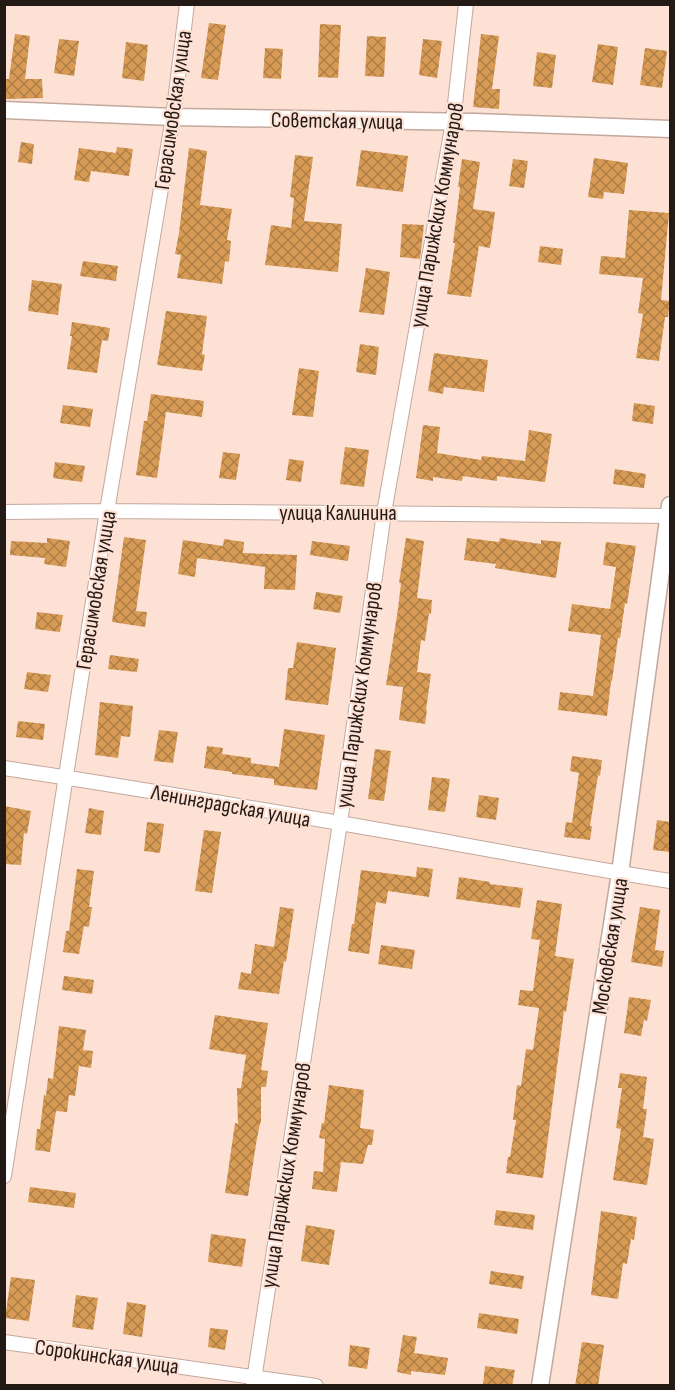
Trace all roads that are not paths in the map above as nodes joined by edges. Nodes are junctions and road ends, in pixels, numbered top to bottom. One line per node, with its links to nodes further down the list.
1 (187, 4): 4 (street, Герасимовская улица)
2 (466, 4): 5 (street, улица Парижских Коммунаров)
3 (4, 110): 4 (street, Советская улица)
4 (173, 117): 5 (street, Советская улица); 7 (street, Герасимовская улица)
5 (453, 122): 6 (street, Советская улица); 10 (street, улица Парижских Коммунаров)
6 (670, 129)
7 (107, 511): 8 (street, улица Калинина); 10 (street, улица Калинина); 12 (street, Герасимовская улица)
8 (4, 512)
9 (670, 512): 10 (street, улица Калинина); 14 (street, Московская улица)
10 (384, 513): 13 (street, улица Парижских Коммунаров)
11 (4, 768): 12 (street, Ленинградская улица)
12 (67, 777): 13 (street, Ленинградская улица); 16 (street, Герасимовская улица)
13 (340, 823): 14 (street, Ленинградская улица); 18 (street, улица Парижских Коммунаров)
14 (620, 873): 15 (street, Ленинградская улица); 20 (street, Московская улица)
15 (670, 881)
16 (4, 1176)
17 (4, 1342): 18 (street, Сорокинская улица)
18 (253, 1381): 19 (street, Сорокинская улица)
19 (316, 1386)
20 (540, 1386)

